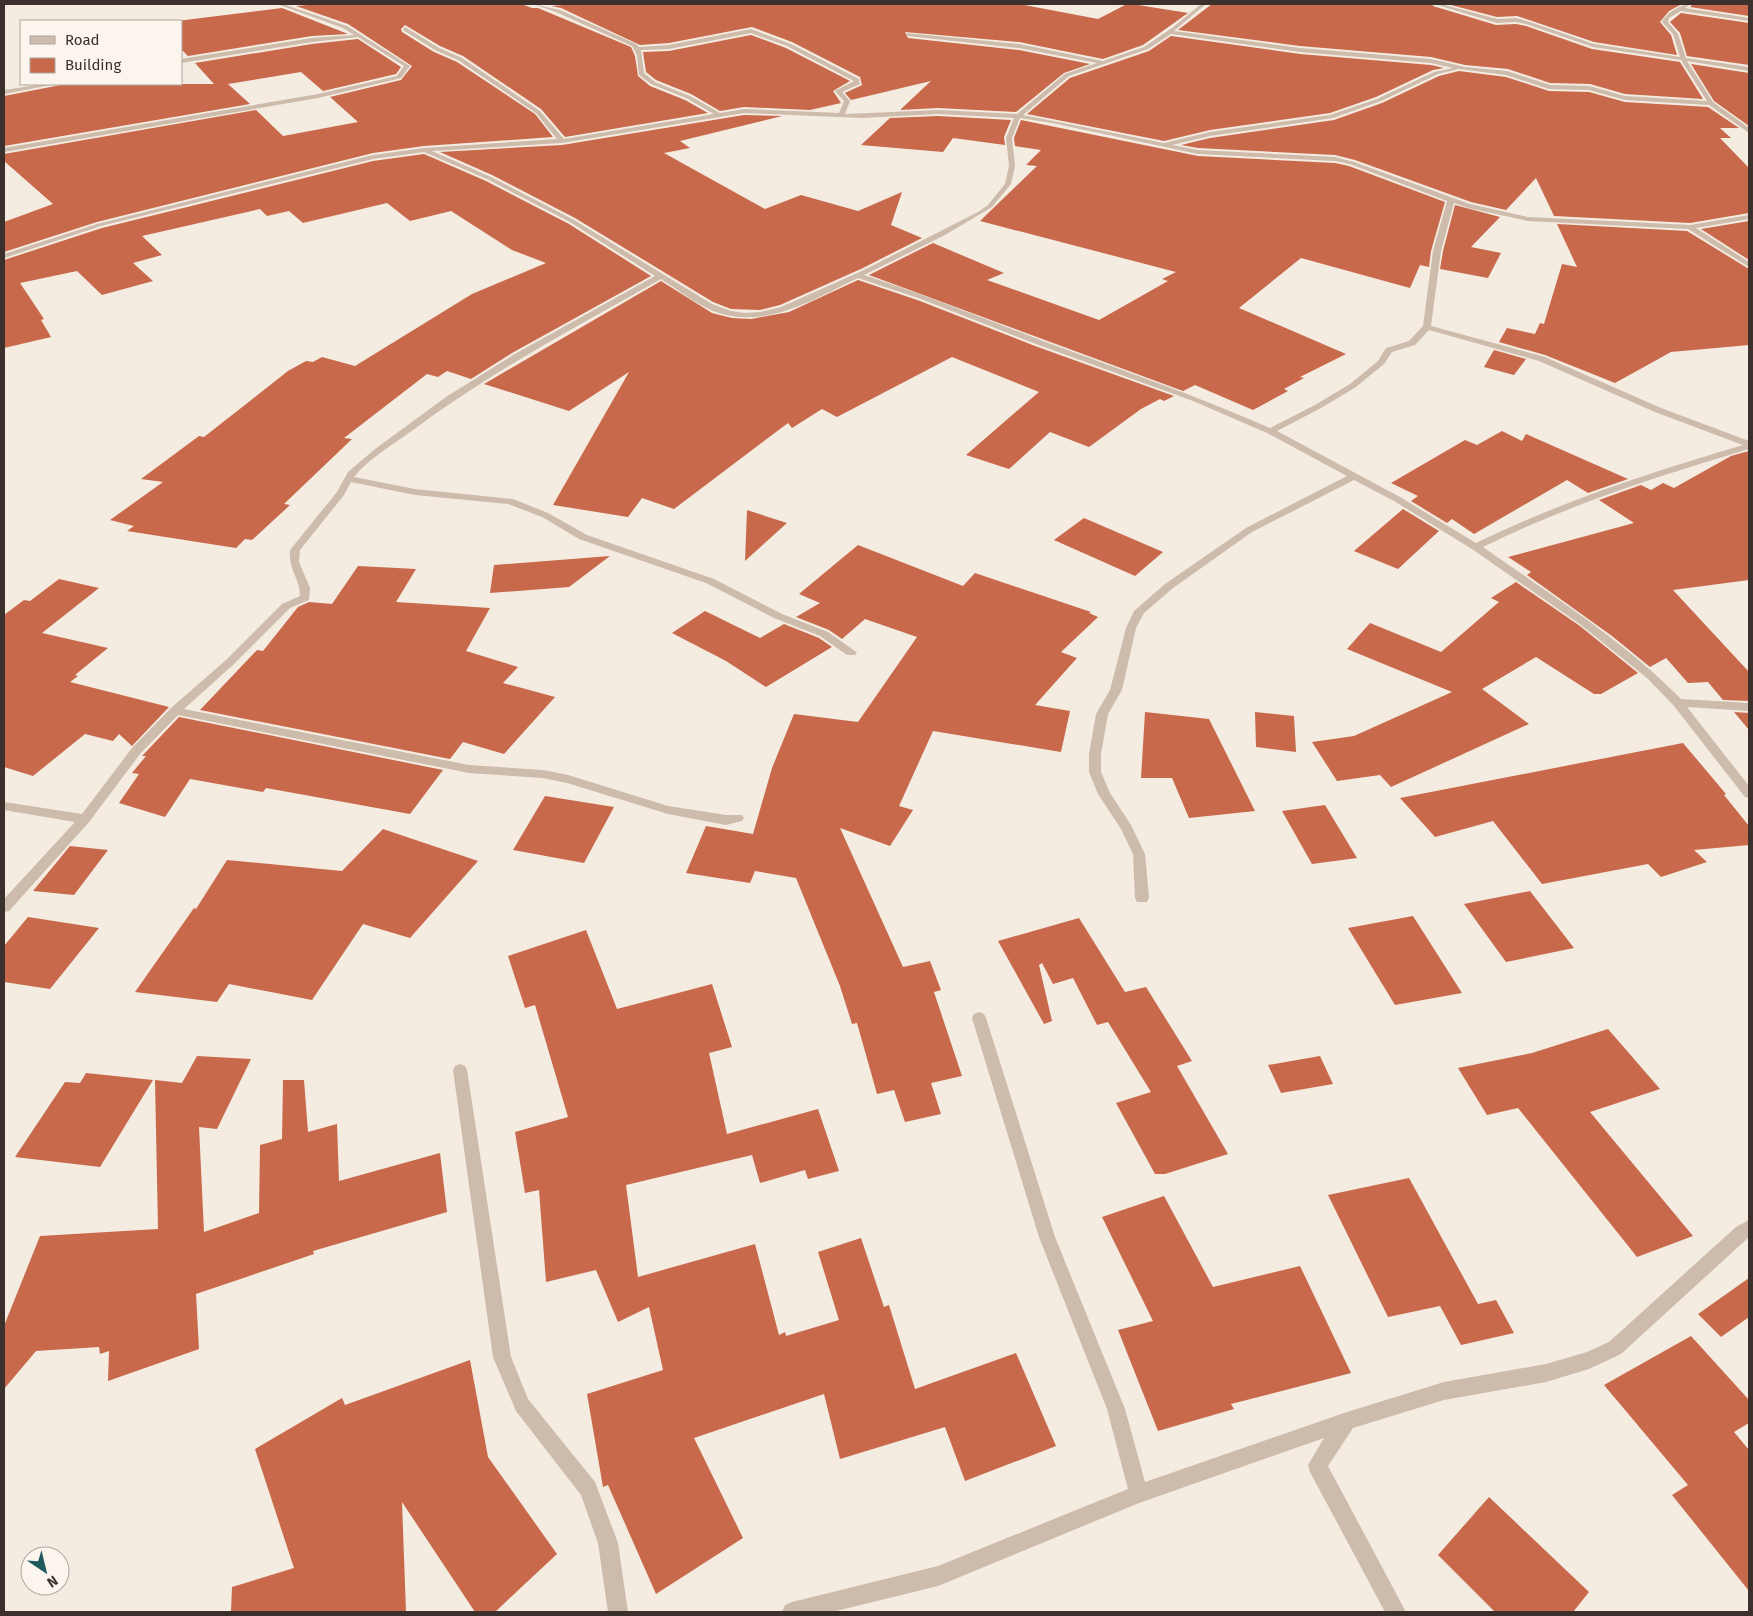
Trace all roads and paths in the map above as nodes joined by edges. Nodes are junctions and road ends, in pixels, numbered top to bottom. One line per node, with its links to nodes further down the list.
1 (279, 4): 13 (street)
2 (535, 4): 7 (street)
3 (558, 4): 7 (street)
4 (1204, 4): 11 (street)
5 (1436, 4): 15 (street)
6 (1689, 4): 8 (street)
7 (544, 6): 14 (street)
8 (1680, 9): 9 (street); 15 (street)
9 (1749, 19)
10 (406, 29): 27 (street)
11 (1170, 32): 17 (street); 18 (street)
12 (908, 34): 17 (street)
13 (357, 36): 16 (street); 29 (street)
14 (638, 49): 23 (street); 24 (street)
15 (1684, 60): 19 (street); 22 (street)
16 (182, 61)
17 (1105, 62): 25 (street)
18 (1461, 68): 22 (street); 28 (street)
19 (1749, 69)
20 (47, 85): 21 (street)
21 (4, 92)
22 (1711, 103): 26 (street)
23 (718, 114): 24 (street); 27 (street)
24 (842, 114): 25 (street)
25 (1018, 116): 28 (street); 37 (street)
26 (1749, 131)
27 (562, 141): 30 (street)
28 (1163, 145): 31 (street)
29 (4, 150)
30 (424, 150): 34 (street); 36 (street)
31 (1451, 200): 33 (street); 38 (street)
32 (1749, 217): 33 (street)
33 (1690, 228): 35 (street)
34 (4, 256)
35 (1749, 266)
36 (661, 276): 37 (street); 42 (street)
37 (859, 276): 39 (street)
38 (1427, 327): 39 (street); 40 (street)
39 (1270, 430): 41 (street)
40 (1749, 445): 43 (street)
41 (1355, 476): 43 (street); 52 (street)
42 (348, 479): 44 (street); 47 (street)
43 (1476, 547): 45 (street)
44 (851, 653)
45 (1678, 703): 46 (street); 48 (street)
46 (1749, 707)
47 (175, 711): 50 (street); 51 (street)
48 (1749, 794)
49 (4, 806): 51 (street)
50 (738, 818)
51 (85, 819): 53 (street)
52 (1142, 898)
53 (4, 908)
54 (980, 1018): 58 (street)
55 (460, 1070): 59 (street)
56 (1749, 1228): 57 (street)
57 (1346, 1421): 58 (street); 61 (street)
58 (1139, 1494): 60 (street)
59 (618, 1612)
60 (792, 1612)
61 (1396, 1612)

